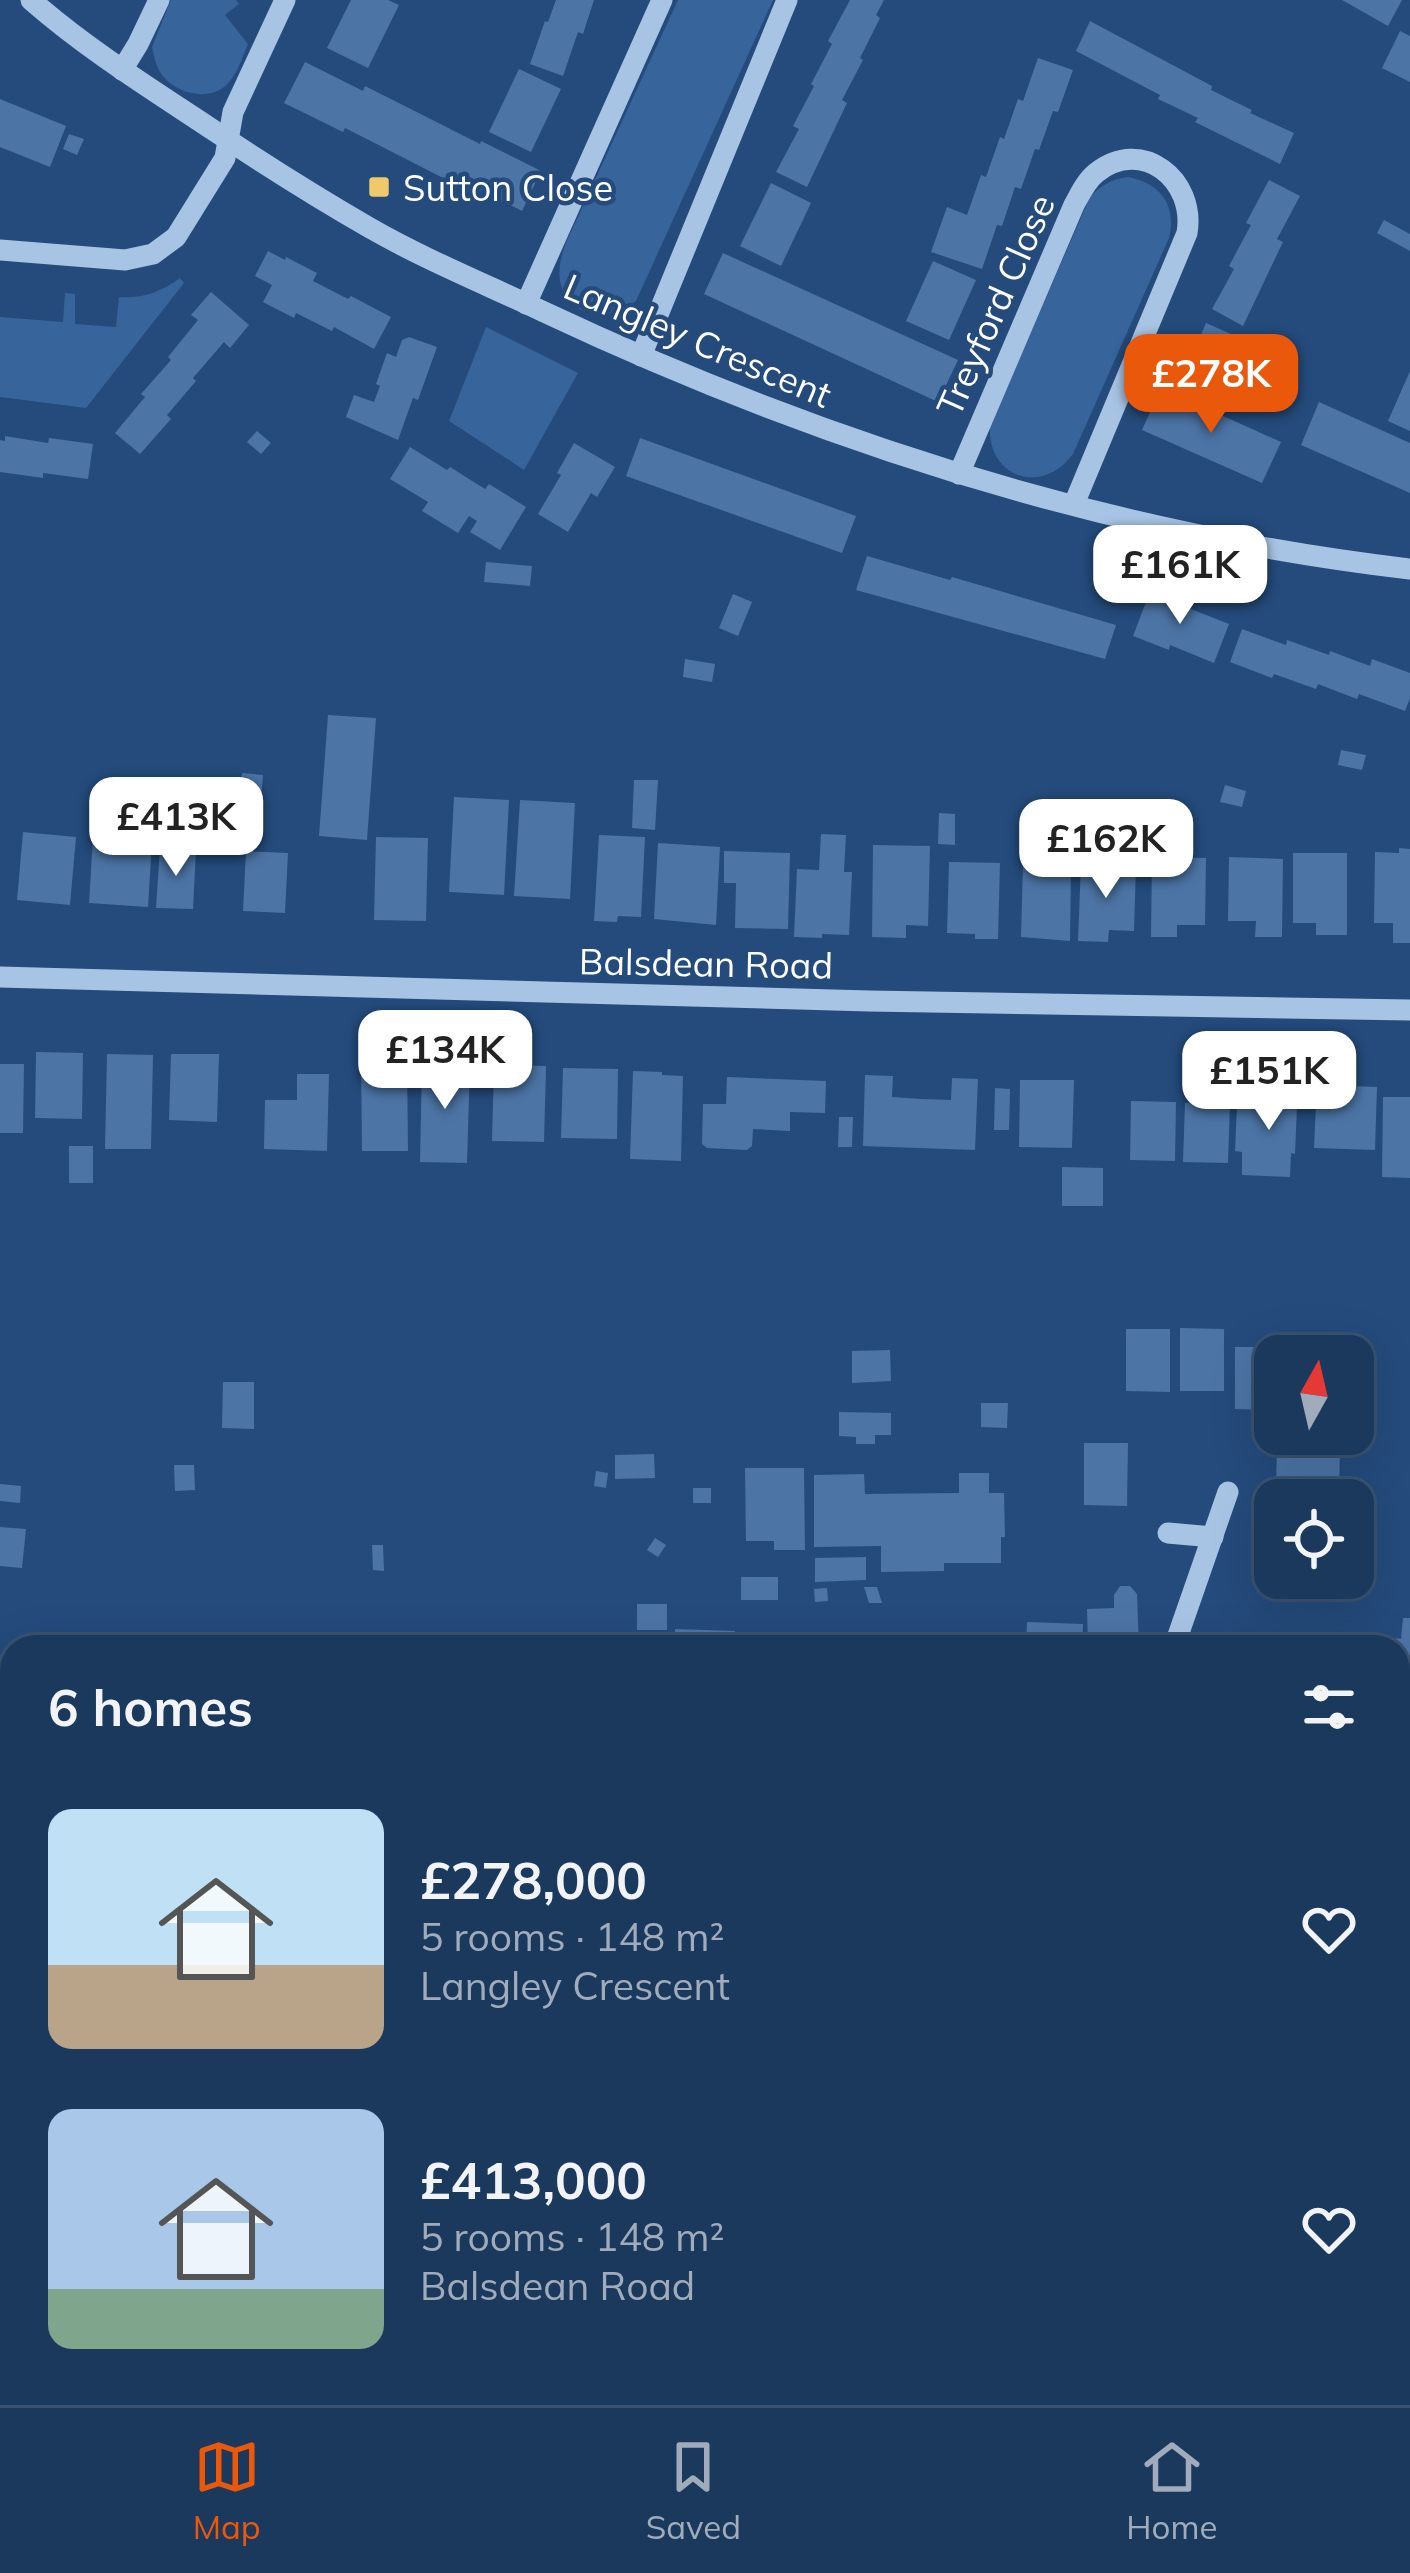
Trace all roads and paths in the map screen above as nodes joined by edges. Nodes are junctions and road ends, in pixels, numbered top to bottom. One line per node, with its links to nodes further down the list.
1 (31, 0): 6 (street, Langley Crescent)
2 (159, 0): 6 (street)
3 (285, 0): 7 (street)
4 (662, 0): 9 (street)
5 (787, 0): 10 (street)
6 (122, 70): 7 (street, Langley Crescent)
7 (230, 141): 8 (street); 9 (street, Langley Crescent)
8 (0, 250)
9 (526, 304): 10 (street, Langley Crescent)
10 (641, 356): 11 (street, Langley Crescent)
11 (959, 474): 12 (street, Langley Crescent); 12 (street, Treyford Close)
12 (1074, 504): 13 (street, Langley Crescent)
13 (1410, 569)
14 (0, 977): 15 (street, Balsdean Road)
15 (1410, 1010)
16 (1228, 1492): 18 (street)
17 (1168, 1533): 18 (street)
18 (1213, 1537): 19 (street)
19 (1178, 1635)

